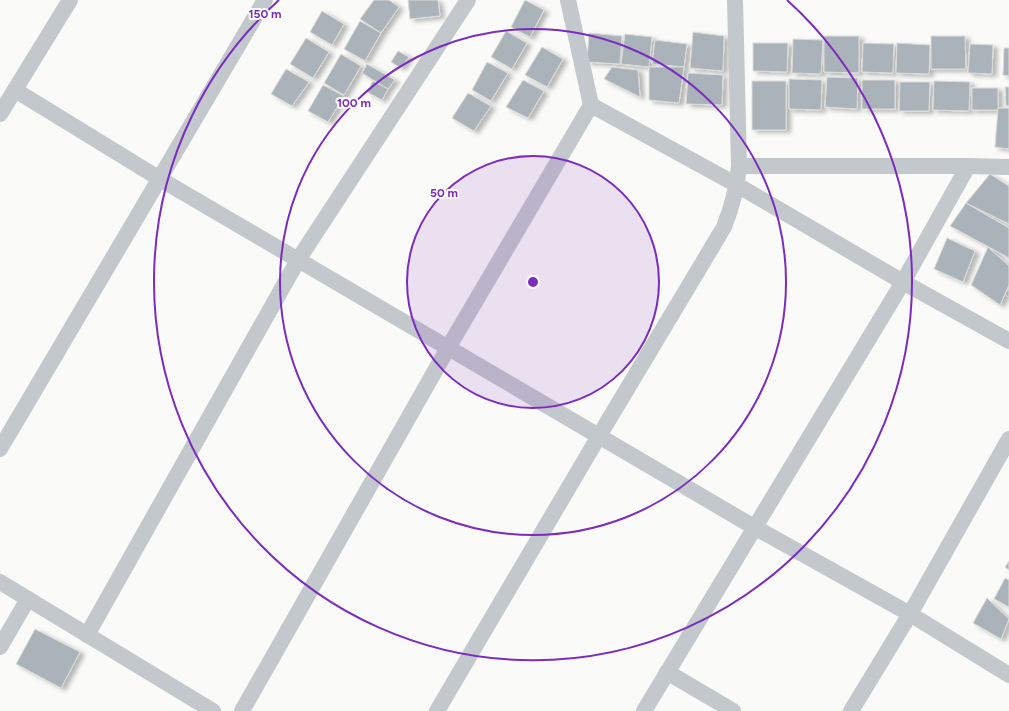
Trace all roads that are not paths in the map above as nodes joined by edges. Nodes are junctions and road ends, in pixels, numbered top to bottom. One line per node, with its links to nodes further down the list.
1 (70, 0): 6 (street)
2 (265, 0): 12 (street)
3 (468, 0): 14 (street)
4 (568, 0): 7 (street)
5 (736, 0): 9 (street)
6 (15, 90): 8 (street); 12 (street)
7 (591, 105): 13 (street); 17 (street)
8 (0, 114)
9 (739, 166): 10 (street); 13 (street)
10 (968, 166): 11 (street); 15 (street)
11 (1009, 167)
12 (160, 179): 14 (street); 20 (street)
13 (737, 185): 15 (street); 18 (street)
14 (298, 260): 17 (street); 25 (street)
15 (903, 282): 16 (street); 21 (street)
16 (1009, 341)
17 (448, 348): 18 (street); 30 (street)
18 (599, 436): 21 (street); 31 (street)
19 (1009, 439): 24 (street)
20 (0, 449)
21 (754, 527): 24 (street); 27 (street)
22 (0, 582): 23 (street)
23 (28, 599): 25 (street); 26 (street)
24 (910, 614): 28 (street); 34 (street)
25 (87, 635): 29 (street)
26 (0, 647)
27 (667, 672): 32 (street); 33 (street)
28 (1009, 675)
29 (213, 711)
30 (242, 711)
31 (437, 711)
32 (644, 711)
33 (733, 711)
34 (851, 711)

